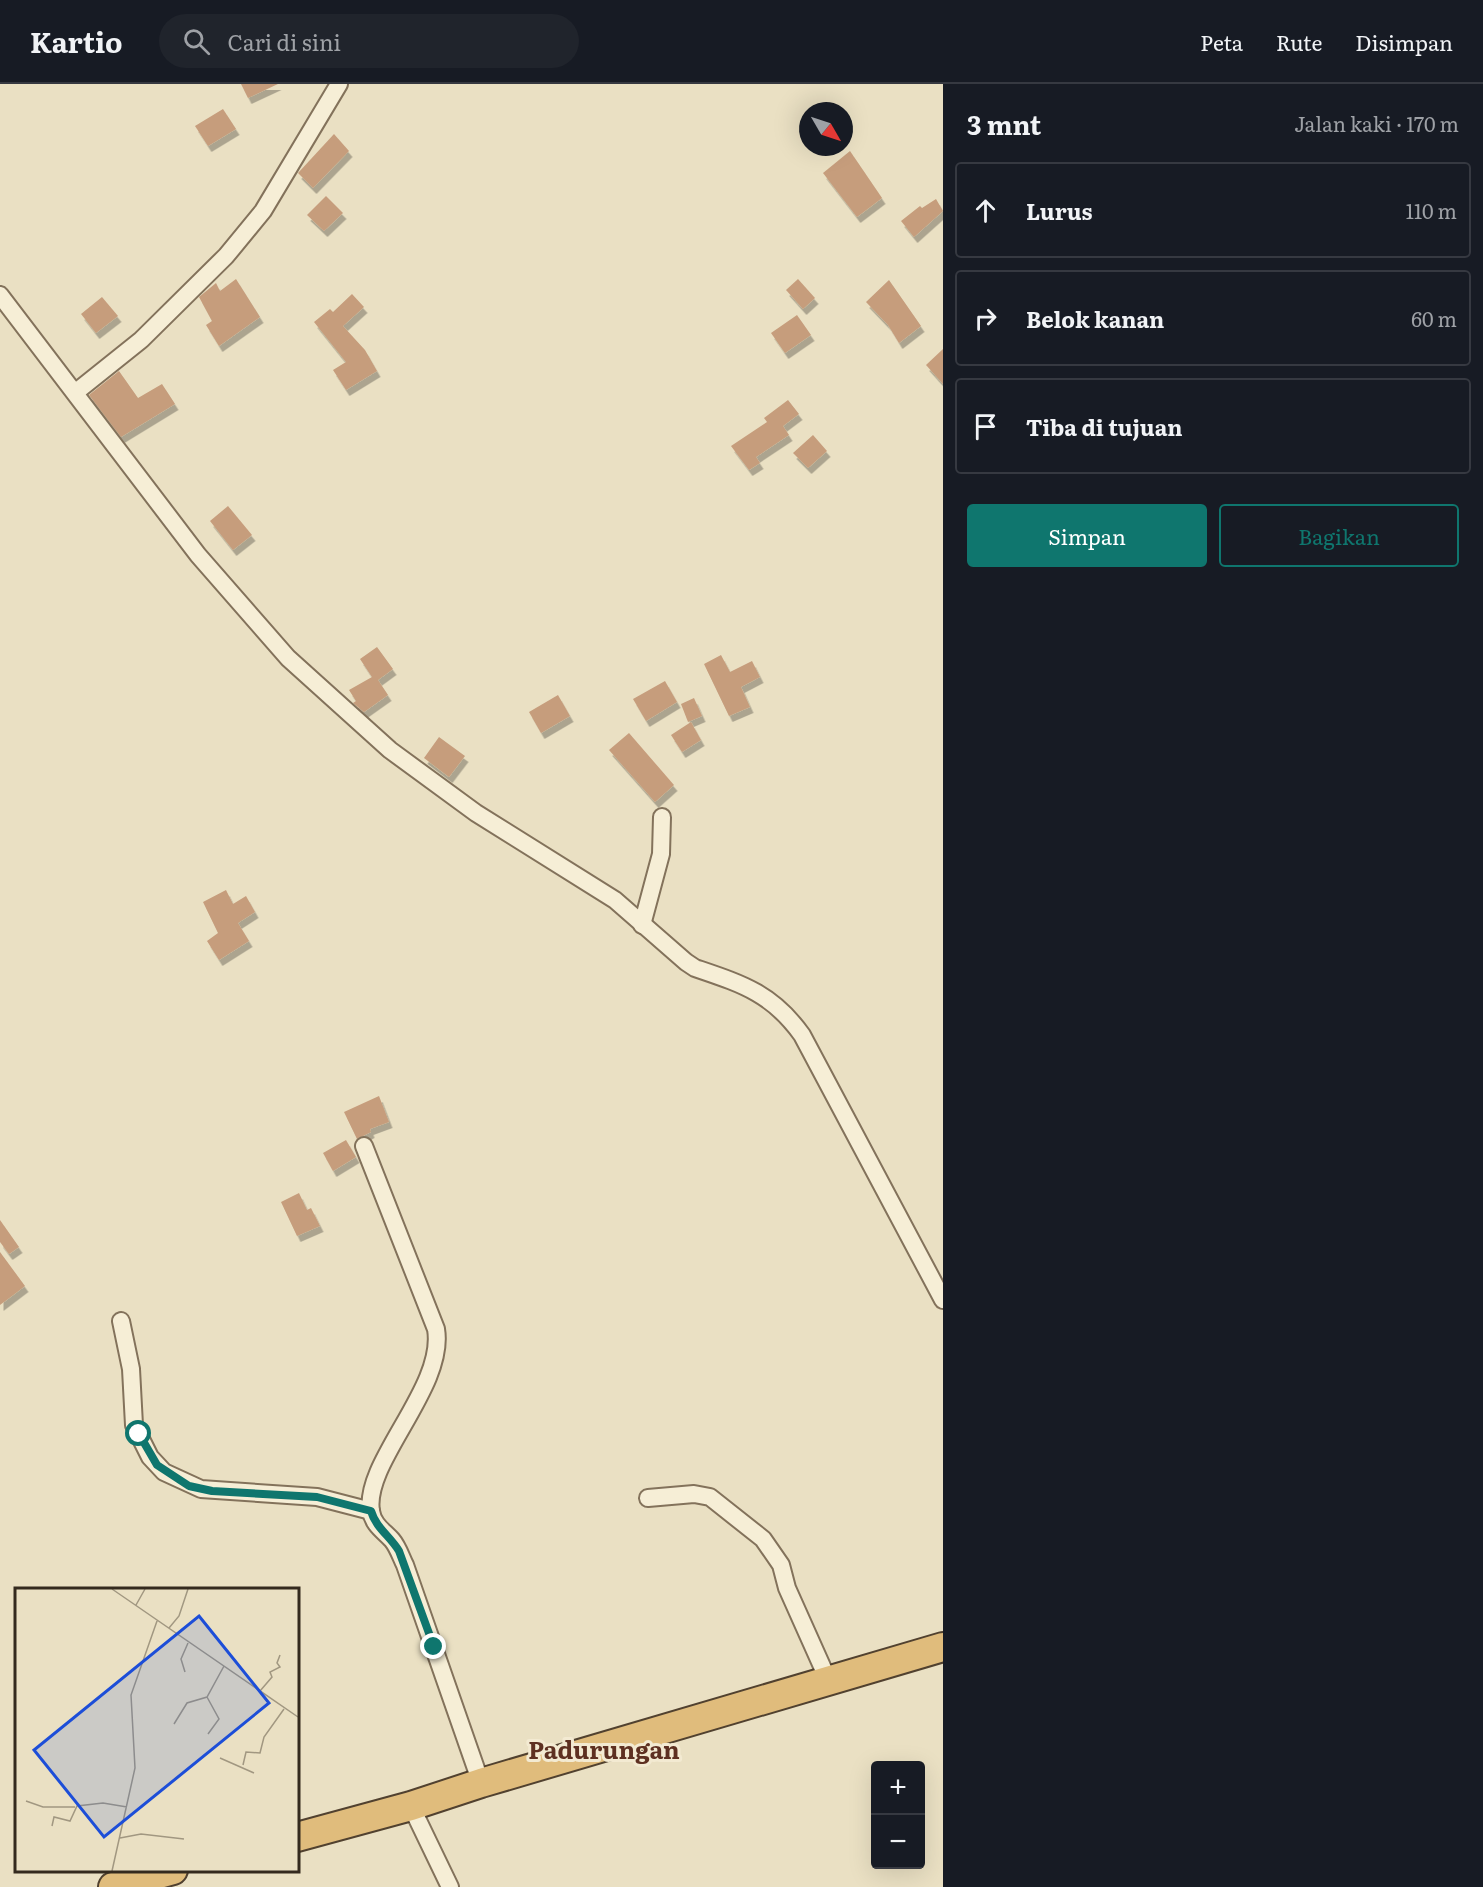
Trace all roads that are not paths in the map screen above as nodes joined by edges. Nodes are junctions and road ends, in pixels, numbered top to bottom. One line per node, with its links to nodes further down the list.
1 (339, 84): 3 (street)
2 (0, 295): 3 (street)
3 (76, 392): 5 (street)
4 (662, 817): 5 (street)
5 (642, 925): 7 (street)
6 (364, 1146): 10 (street)
7 (943, 1300)
8 (121, 1321): 10 (street)
9 (648, 1498): 12 (street)
10 (371, 1511): 13 (street)
11 (943, 1647): 12 (highway)
12 (829, 1682): 13 (highway)
13 (481, 1783): 14 (highway)
14 (411, 1806): 15 (highway); 18 (street)
15 (298, 1837)
16 (167, 1872): 17 (highway)
17 (123, 1886)
18 (450, 1887)

